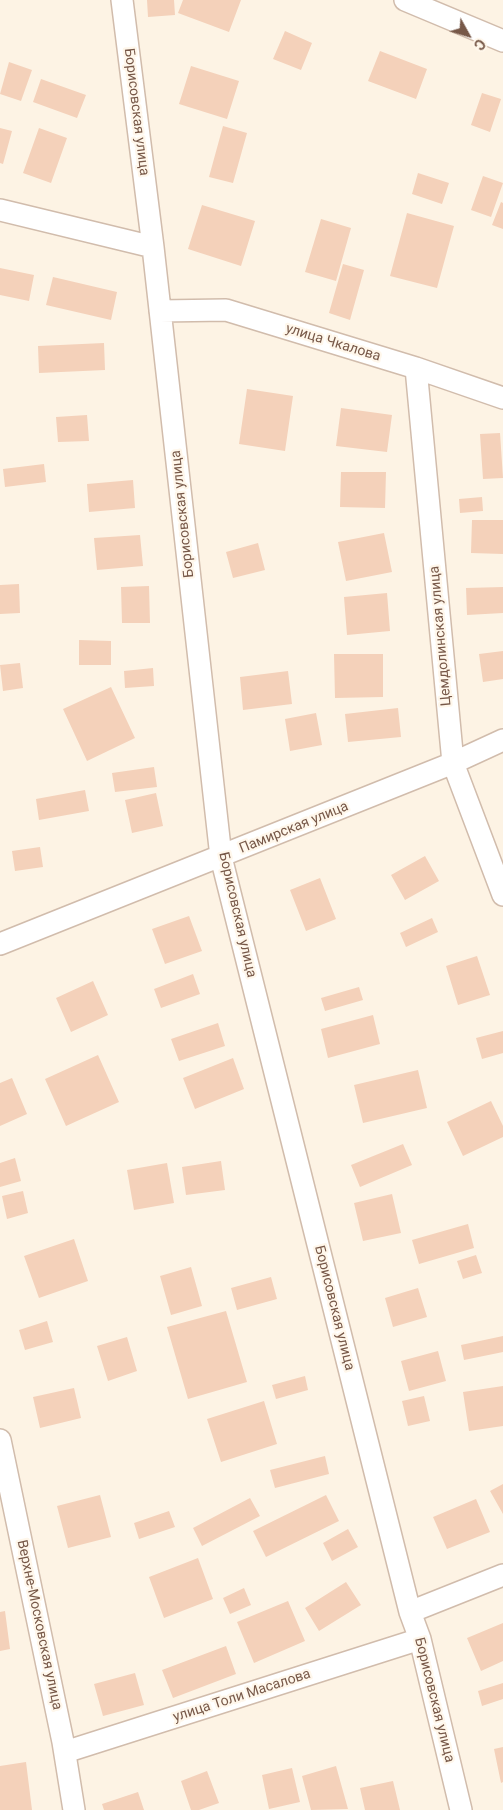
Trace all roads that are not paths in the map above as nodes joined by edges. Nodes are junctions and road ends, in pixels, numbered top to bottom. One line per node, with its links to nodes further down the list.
1 (122, 0): 5 (street, Борисовская улица)
2 (405, 0): 3 (street)
3 (503, 41)
4 (0, 210): 5 (street)
5 (153, 247): 6 (street, Борисовская улица)
6 (160, 311): 7 (street, улица Чкалова); 11 (street, Борисовская улица)
7 (416, 368): 8 (street, улица Чкалова); 10 (street, Цемдолинская улица)
8 (503, 398)
9 (503, 740): 10 (street, Памирская улица)
10 (453, 763): 11 (street, Памирская улица); 12 (street, Цемдолинская улица)
11 (221, 857): 13 (street, Памирская улица); 16 (street, Борисовская улица)
12 (503, 895)
13 (0, 944)
14 (0, 1440): 18 (street, Верхне-Московская улица)
15 (503, 1574): 16 (street)
16 (410, 1612): 17 (street, Борисовская улица)
17 (420, 1640): 18 (street, улица Толи Масалова); 20 (street, Борисовская улица)
18 (65, 1752): 19 (street, Верхне-Московская улица)
19 (74, 1810)
20 (461, 1810)

